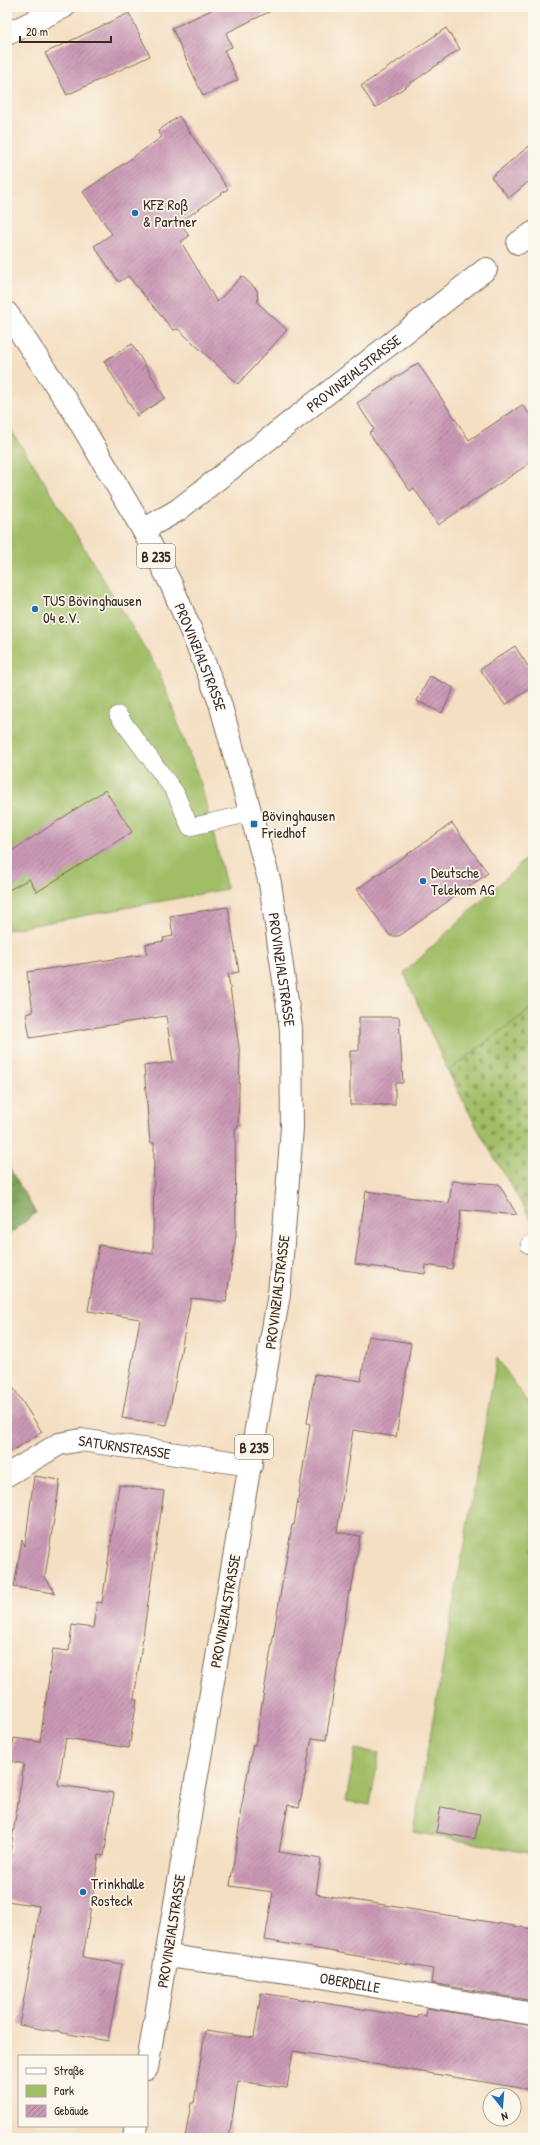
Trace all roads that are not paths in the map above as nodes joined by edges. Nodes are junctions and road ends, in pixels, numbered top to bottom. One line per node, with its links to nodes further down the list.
1 (64, 7): 2 (main road)
2 (7, 34)
3 (486, 269): 5 (main road, PROVINZIALSTRASSE)
4 (7, 313): 5 (main road, PROVINZIALSTRASSE / B 235)
5 (143, 530): 7 (main road, PROVINZIALSTRASSE / B 235)
6 (118, 715): 7 (lane)
7 (251, 813): 8 (main road, PROVINZIALSTRASSE / B 235)
8 (251, 1465): 9 (main road, SATURNSTRASSE); 10 (main road, PROVINZIALSTRASSE / B 235)
9 (7, 1475)
10 (167, 1956): 11 (main road, OBERDELLE); 12 (main road, PROVINZIALSTRASSE / B 235)
11 (533, 2014)
12 (148, 2062)
13 (136, 2127): 14 (main road)
14 (134, 2138)

